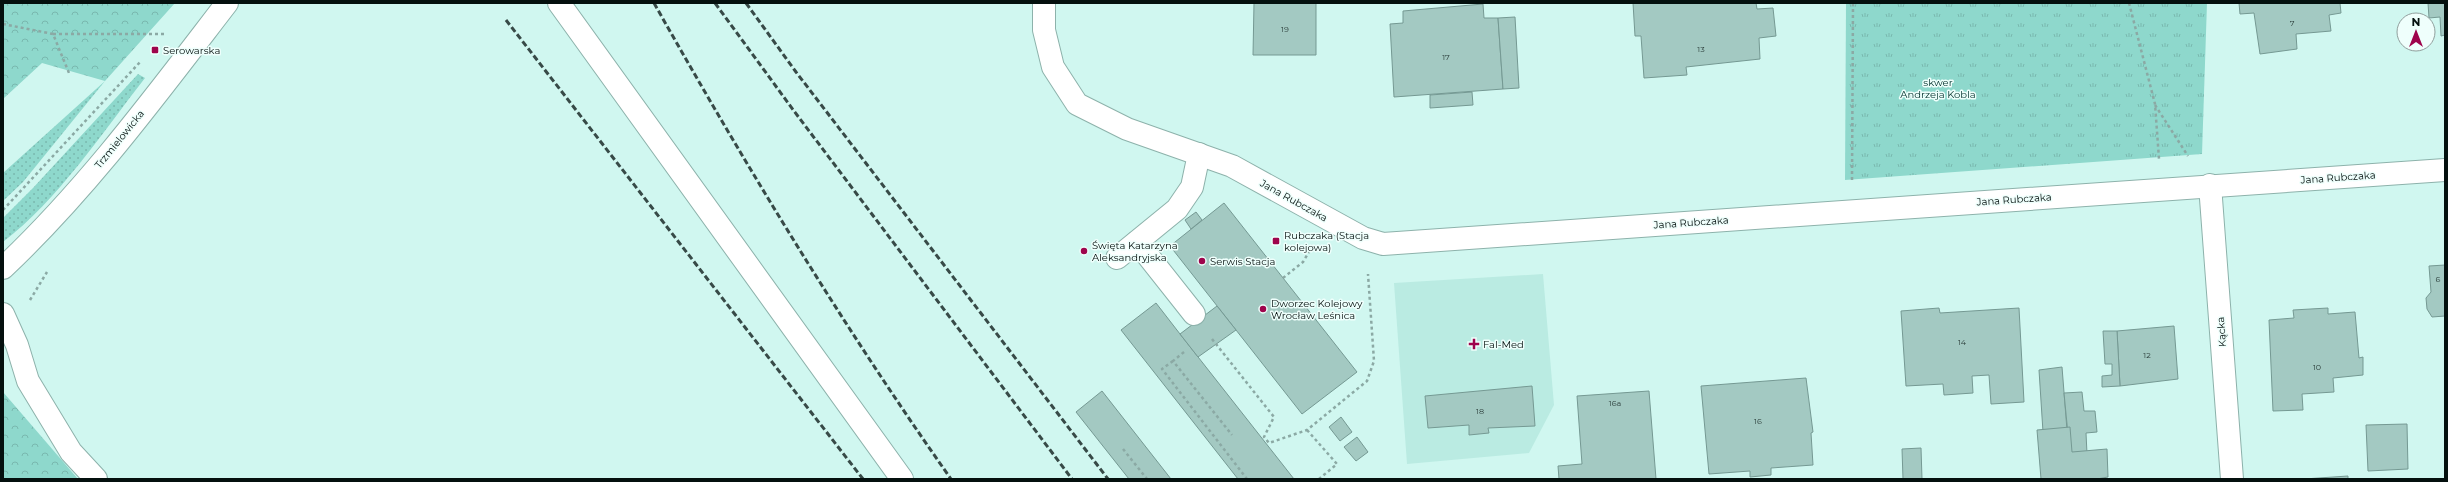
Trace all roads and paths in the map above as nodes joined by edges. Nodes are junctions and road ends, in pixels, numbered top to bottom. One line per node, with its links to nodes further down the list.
1 (227, 3): 23 (street, Trzmielowicka)
2 (559, 3): 35 (street)
3 (1044, 3): 14 (street, Jana Rubczaka)
4 (1852, 3): 19 (path)
5 (2129, 3): 13 (path)
6 (3, 24): 8 (path)
7 (170, 29): 9 (path)
8 (53, 34): 9 (path); 12 (path)
9 (165, 34): 10 (path)
10 (160, 39)
11 (145, 56): 20 (path)
12 (69, 73)
13 (2155, 104): 15 (path); 16 (path)
14 (1199, 154): 18 (street, Jana Rubczaka); 21 (street)
15 (2192, 161)
16 (2159, 163)
17 (2445, 170): 18 (street, Jana Rubczaka)
18 (2210, 185): 39 (street, Kącka)
19 (1852, 186)
20 (3, 210)
21 (1137, 242): 22 (street); 28 (street)
22 (1117, 258)
23 (3, 268)
24 (1295, 269): 26 (path)
25 (1368, 274): 31 (path)
26 (1283, 278)
27 (3, 314): 34 (street)
28 (1194, 314): 31 (path)
29 (1184, 352): 30 (path)
30 (1174, 361): 32 (path); 37 (path)
31 (1307, 430): 38 (path)
32 (1232, 435)
33 (1123, 449): 36 (path)
34 (96, 479)
35 (902, 479)
36 (1147, 479)
37 (1247, 479)
38 (1319, 479)
39 (2232, 479)

